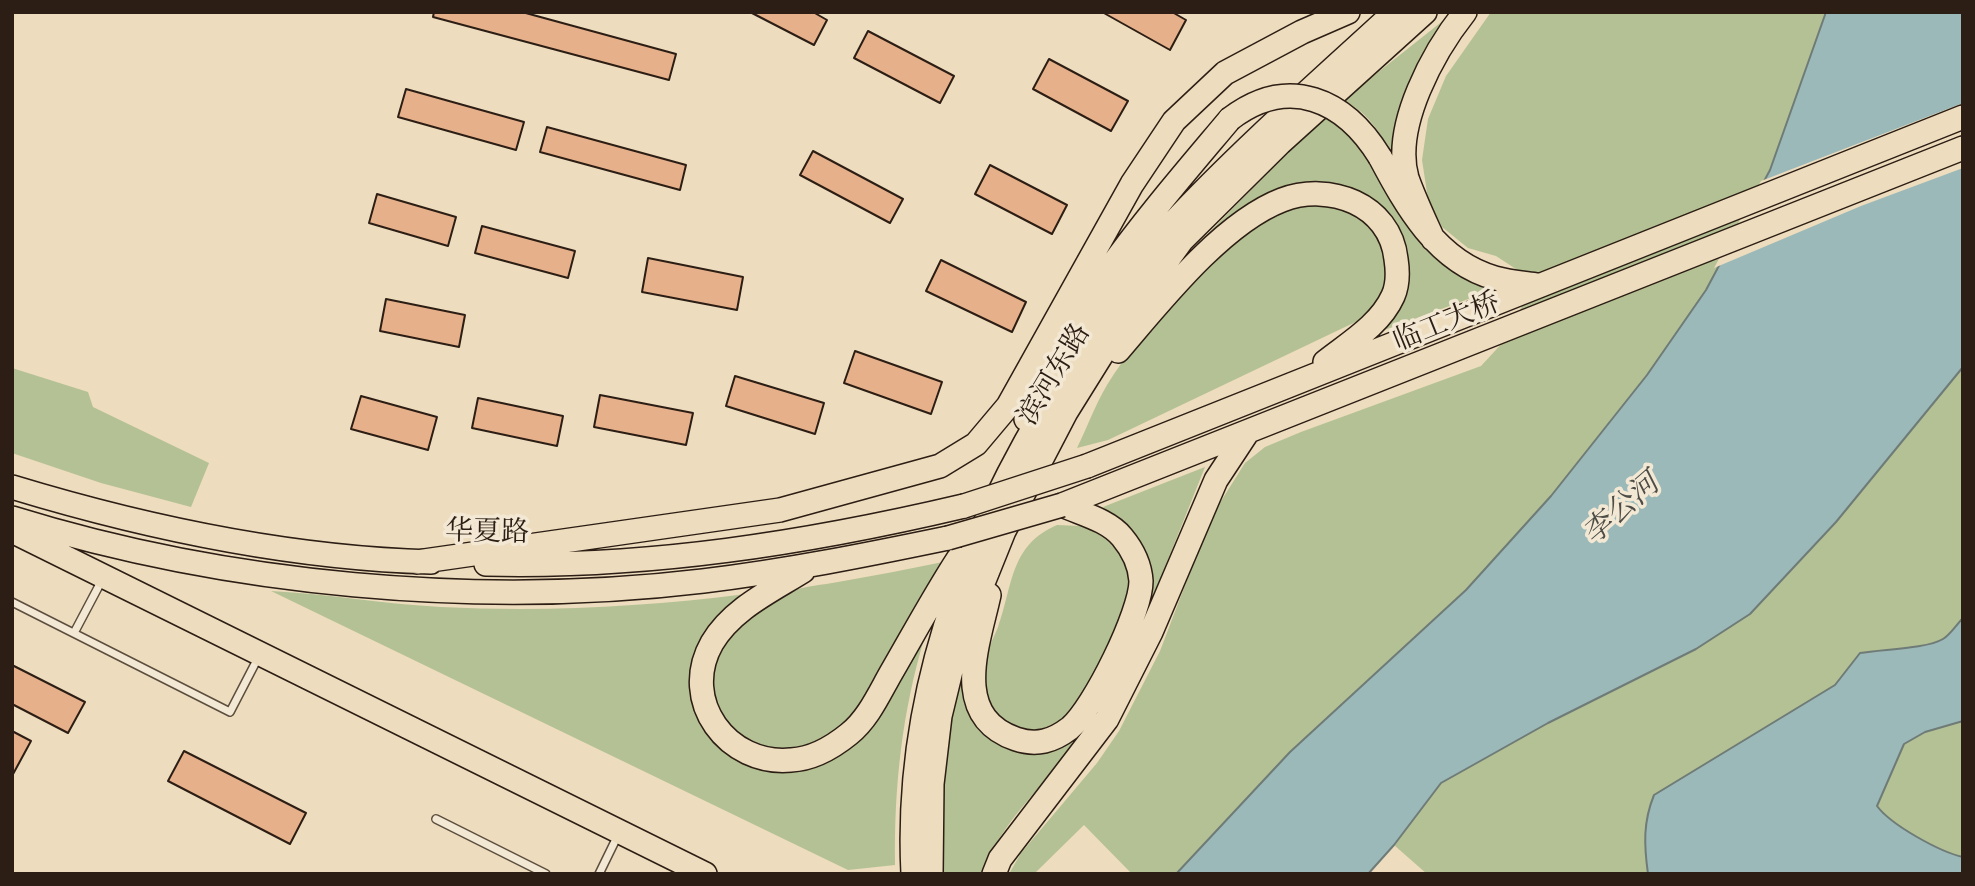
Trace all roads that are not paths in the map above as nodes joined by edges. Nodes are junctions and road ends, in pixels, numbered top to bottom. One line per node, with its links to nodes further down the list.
1 (1348, 12): 21 (main road)
2 (1395, 12): 12 (main road, 滨河东路)
3 (1425, 12): 10 (main road, 滨河东路)
4 (1465, 12): 7 (main road)
5 (1963, 117): 8 (main road, 临工大桥)
6 (1963, 148): 11 (main road, 临工大桥)
7 (1433, 239): 8 (main road); 12 (main road, bridge)
8 (1538, 285): 9 (main road, 临工大桥)
9 (1302, 379): 10 (main road); 15 (main road, 临工大桥, bridge)
10 (1066, 412): 19 (main road, 滨河东路)
11 (1247, 433): 14 (main road, 临工大桥); 34 (main road)
12 (1011, 470): 16 (main road, 滨河东路)
13 (12, 487): 21 (main road, 华夏路)
14 (1062, 505): 19 (main road); 20 (main road, 临工大桥, bridge)
15 (964, 506): 21 (main road, 华夏路)
16 (993, 506): 22 (main road); 32 (main road, 滨河东路)
17 (12, 518): 22 (main road, 华夏路)
18 (12, 531): 23 (main road)
19 (1004, 531): 33 (main road, 滨河东路)
20 (948, 538): 22 (main road, 华夏路)
21 (417, 562)
22 (810, 566)
23 (104, 576): 25 (lane); 26 (main road)
24 (12, 602): 25 (lane)
25 (74, 633): 26 (lane)
26 (260, 653): 28 (main road)
27 (436, 819): 29 (lane)
28 (620, 831): 30 (lane); 31 (main road)
29 (546, 874)
30 (599, 874)
31 (705, 874)
32 (913, 874)
33 (930, 874)
34 (994, 874)

